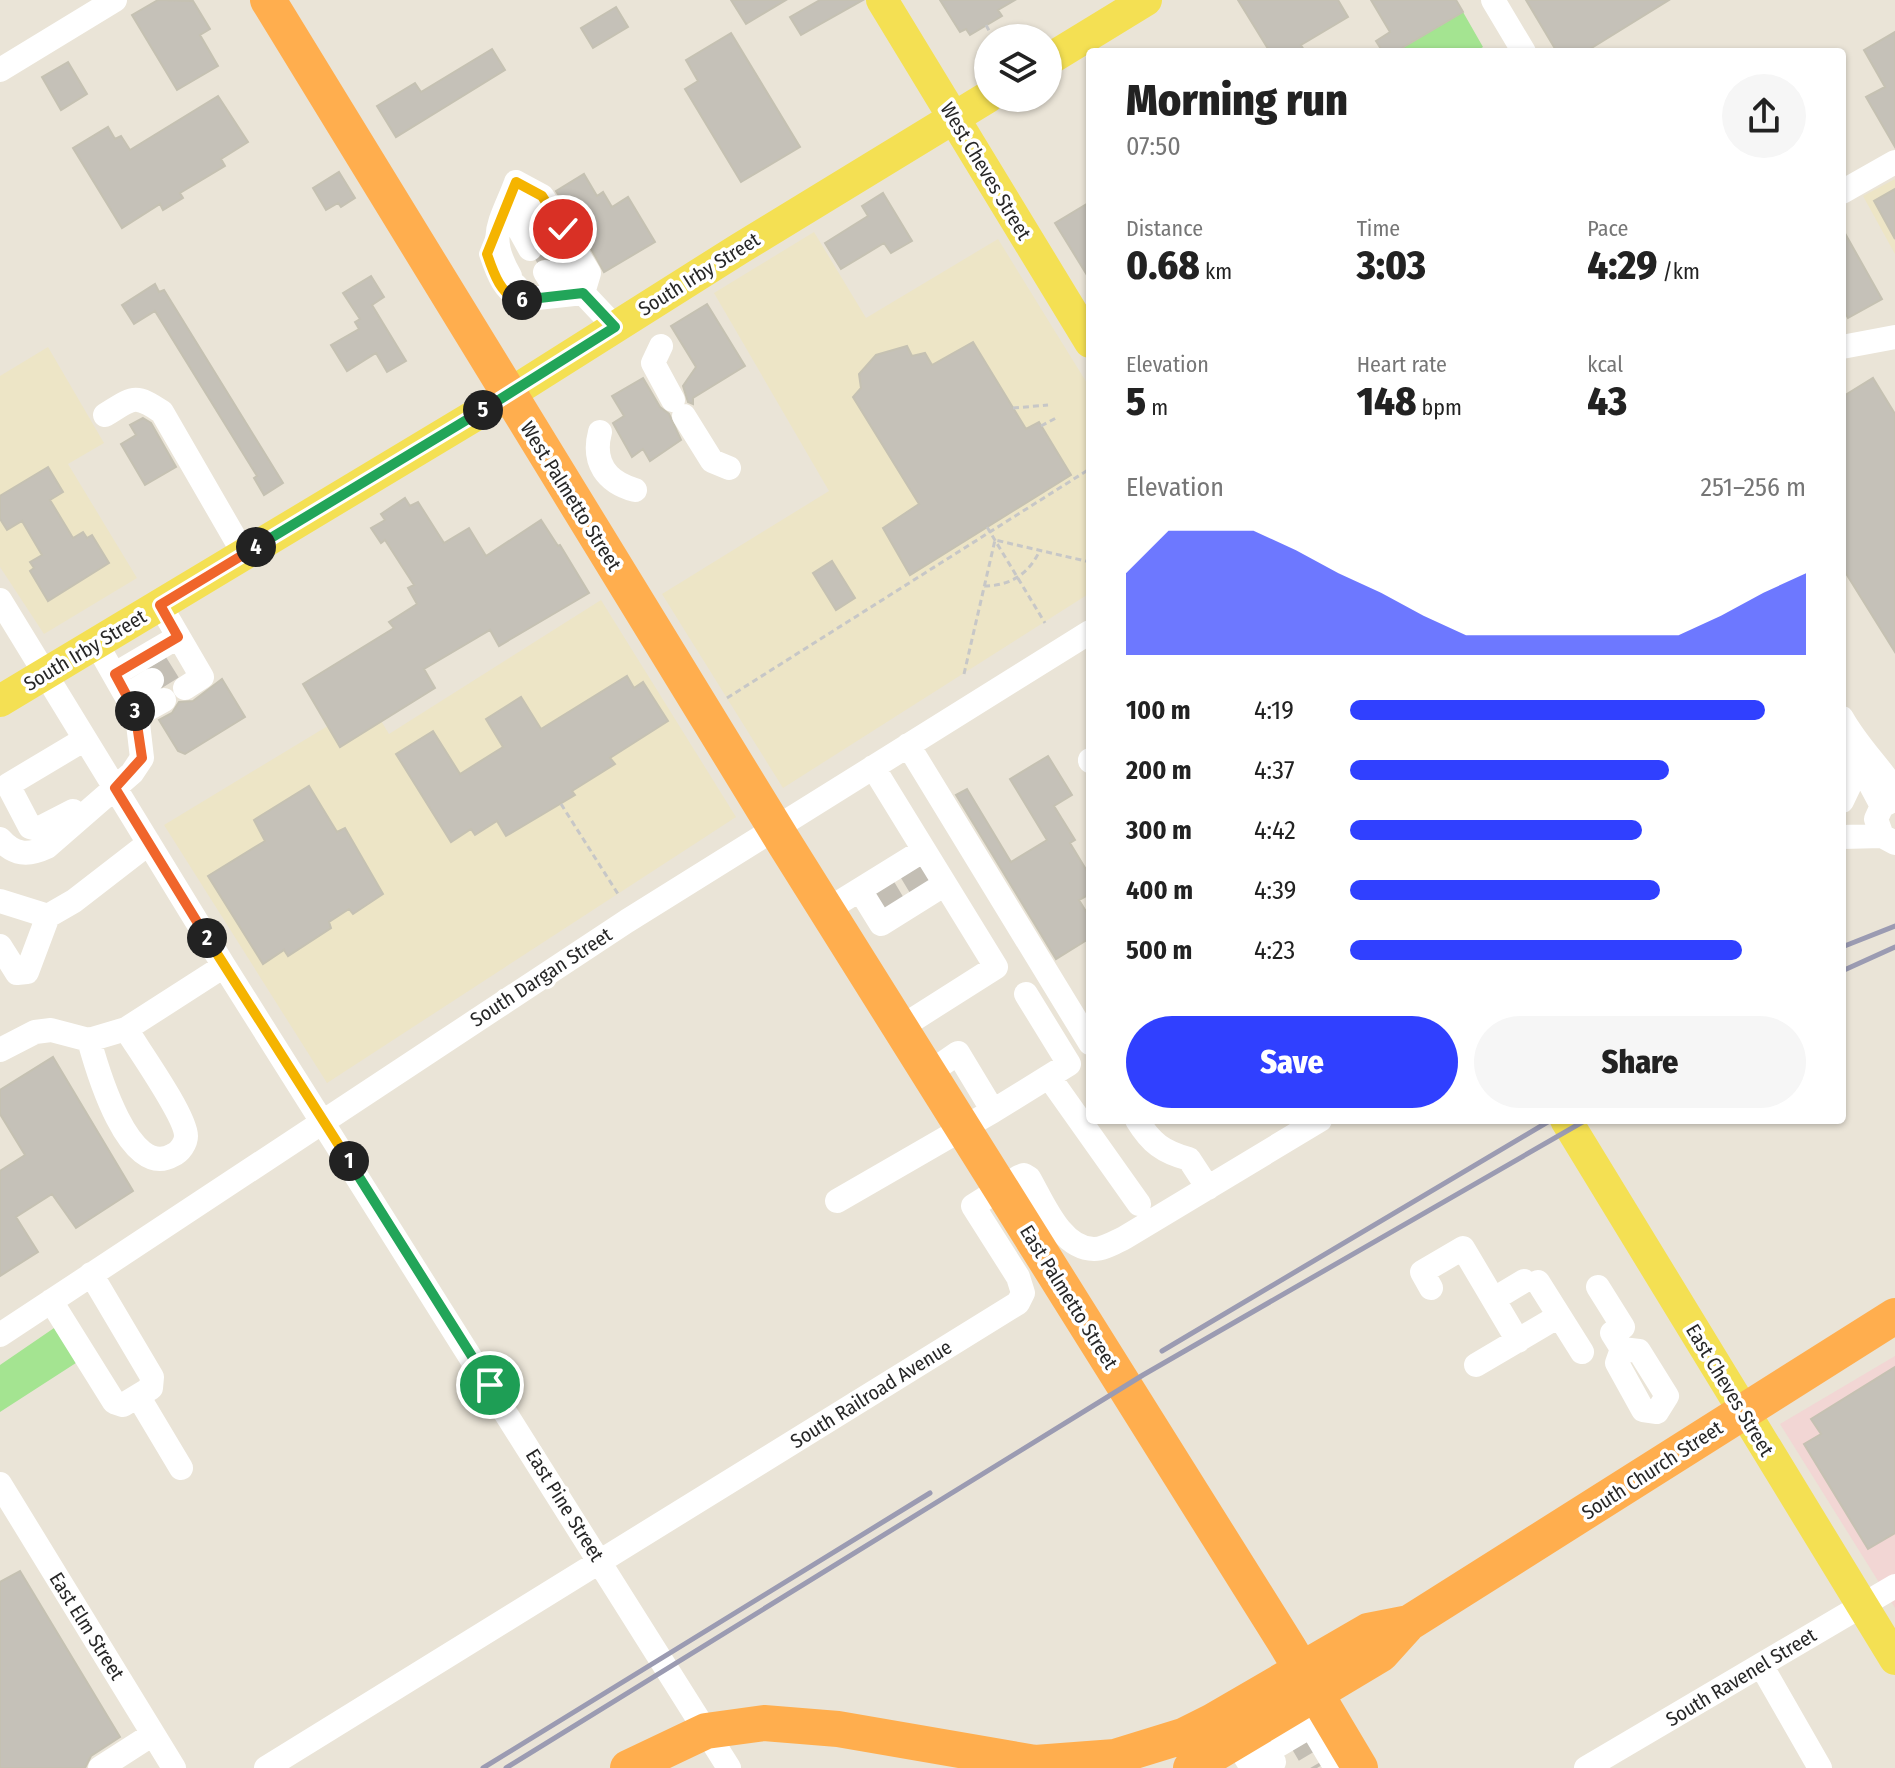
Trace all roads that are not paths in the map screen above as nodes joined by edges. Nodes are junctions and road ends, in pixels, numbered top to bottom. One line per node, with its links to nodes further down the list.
1 (115, 0): 8 (street)
2 (268, 0): 20 (highway, West Palmetto Street)
3 (882, 0): 10 (main road, West Cheves Street)
4 (1146, 0): 7 (main road)
5 (1493, 0): 6 (street)
6 (1522, 48)
7 (1062, 51)
8 (0, 70)
9 (974, 106): 10 (main road, South Irby Street)
10 (954, 118): 15 (main road, South Irby Street); 16 (main road, West Cheves Street)
11 (1895, 162): 13 (street)
12 (516, 182): 12 (street); 14 (street)
13 (1846, 190)
14 (583, 293): 14 (street); 15 (street)
15 (615, 327): 20 (main road, South Irby Street)
16 (1086, 335)
17 (1895, 337): 19 (street)
18 (661, 346): 23 (street)
19 (1846, 346)
20 (508, 394): 25 (main road, South Irby Street); 43 (highway, West Palmetto Street)
21 (105, 415): 25 (street)
22 (600, 432): 24 (street)
23 (729, 468)
24 (635, 490)
25 (244, 554): 27 (main road, South Irby Street)
26 (0, 600): 31 (street, East Pine Street)
27 (160, 605): 29 (main road, South Irby Street); 30 (street)
28 (1086, 642): 37 (street, South Dargan Street)
29 (96, 643): 31 (main road, South Irby Street); 32 (street)
30 (174, 671): 32 (street); 32 (street)
31 (45, 674): 33 (main road, South Irby Street); 35 (street, East Pine Street)
32 (127, 695): 40 (street)
33 (0, 701)
34 (1846, 725): 36 (street)
35 (85, 739): 40 (street, East Pine Street); 40 (street)
36 (1856, 743): 39 (street); 41 (street)
37 (908, 745): 38 (street, South Dargan Street); 56 (street)
38 (873, 767): 43 (street, South Dargan Street); 47 (street)
39 (1846, 793)
40 (107, 795): 45 (street); 46 (street, East Pine Street)
41 (1888, 815): 42 (street); 44 (street)
42 (1846, 821)
43 (775, 828): 49 (highway, East Palmetto Street); 61 (street, South Dargan Street)
44 (1846, 835)
45 (0, 839)
46 (149, 843): 50 (street); 52 (street, East Pine Street)
47 (903, 884): 49 (street); 54 (street)
48 (0, 901): 50 (street)
49 (827, 910): 54 (highway, East Palmetto Street)
50 (48, 916): 51 (street)
51 (0, 946)
52 (224, 966): 55 (street); 61 (street, East Pine Street)
53 (1026, 994): 59 (street)
54 (900, 1028): 60 (highway, East Palmetto Street)
55 (126, 1029): 57 (street); 57 (street)
56 (1086, 1035)
57 (89, 1040): 58 (street)
58 (0, 1050)
59 (1049, 1077): 60 (street); 68 (street)
60 (978, 1120): 65 (highway, East Palmetto Street); 67 (street)
61 (323, 1121): 69 (street, South Dargan Street); 85 (street, East Pine Street)
62 (1139, 1124): 66 (street)
63 (1306, 1124): 66 (street)
64 (1568, 1124): 81 (main road, East Cheves Street)
65 (1001, 1188): 66 (street); 85 (street, South Railroad Avenue); 90 (highway, East Palmetto Street)
66 (1208, 1188)
67 (837, 1201)
68 (1139, 1204)
69 (91, 1274): 73 (street, South Dargan Street); 80 (street)
70 (1598, 1287): 82 (street)
71 (1431, 1288): 72 (street)
72 (1494, 1299): 74 (street); 77 (street)
73 (51, 1301): 76 (street, South Dargan Street); 80 (street)
74 (1559, 1316): 77 (street); 78 (street)
75 (1895, 1316): 81 (highway, South Church Street)
76 (0, 1335)
77 (1518, 1341): 79 (street)
78 (1582, 1352)
79 (1476, 1365)
80 (138, 1396): 83 (street)
81 (1742, 1412): 82 (highway, South Church Street); 87 (main road, East Cheves Street)
82 (1680, 1453): 90 (highway, South Church Street)
83 (181, 1468)
84 (0, 1484): 92 (street, East Elm Street)
85 (601, 1562): 91 (street, East Pine Street); 97 (street, South Railroad Avenue)
86 (1895, 1586): 87 (street, South Ravenel Street)
87 (1862, 1605): 88 (main road, East Cheves Street); 89 (street, South Ravenel Street)
88 (1895, 1659)
89 (1761, 1665): 103 (street, South Ravenel Street); 104 (street)
90 (1315, 1701): 93 (highway, South Church Street); 94 (highway); 101 (street); 102 (highway, East Palmetto Street)
91 (706, 1731): 94 (highway); 98 (highway); 99 (street, East Pine Street)
92 (153, 1734): 95 (street); 96 (street, East Elm Street)
93 (1262, 1750): 100 (highway, South Church Street)
94 (1036, 1766)
95 (100, 1768)
96 (174, 1768)
97 (266, 1768)
98 (628, 1768)
99 (729, 1768)
100 (1191, 1768)
101 (1336, 1768)
102 (1360, 1768)
103 (1586, 1768)
104 (1820, 1768)

